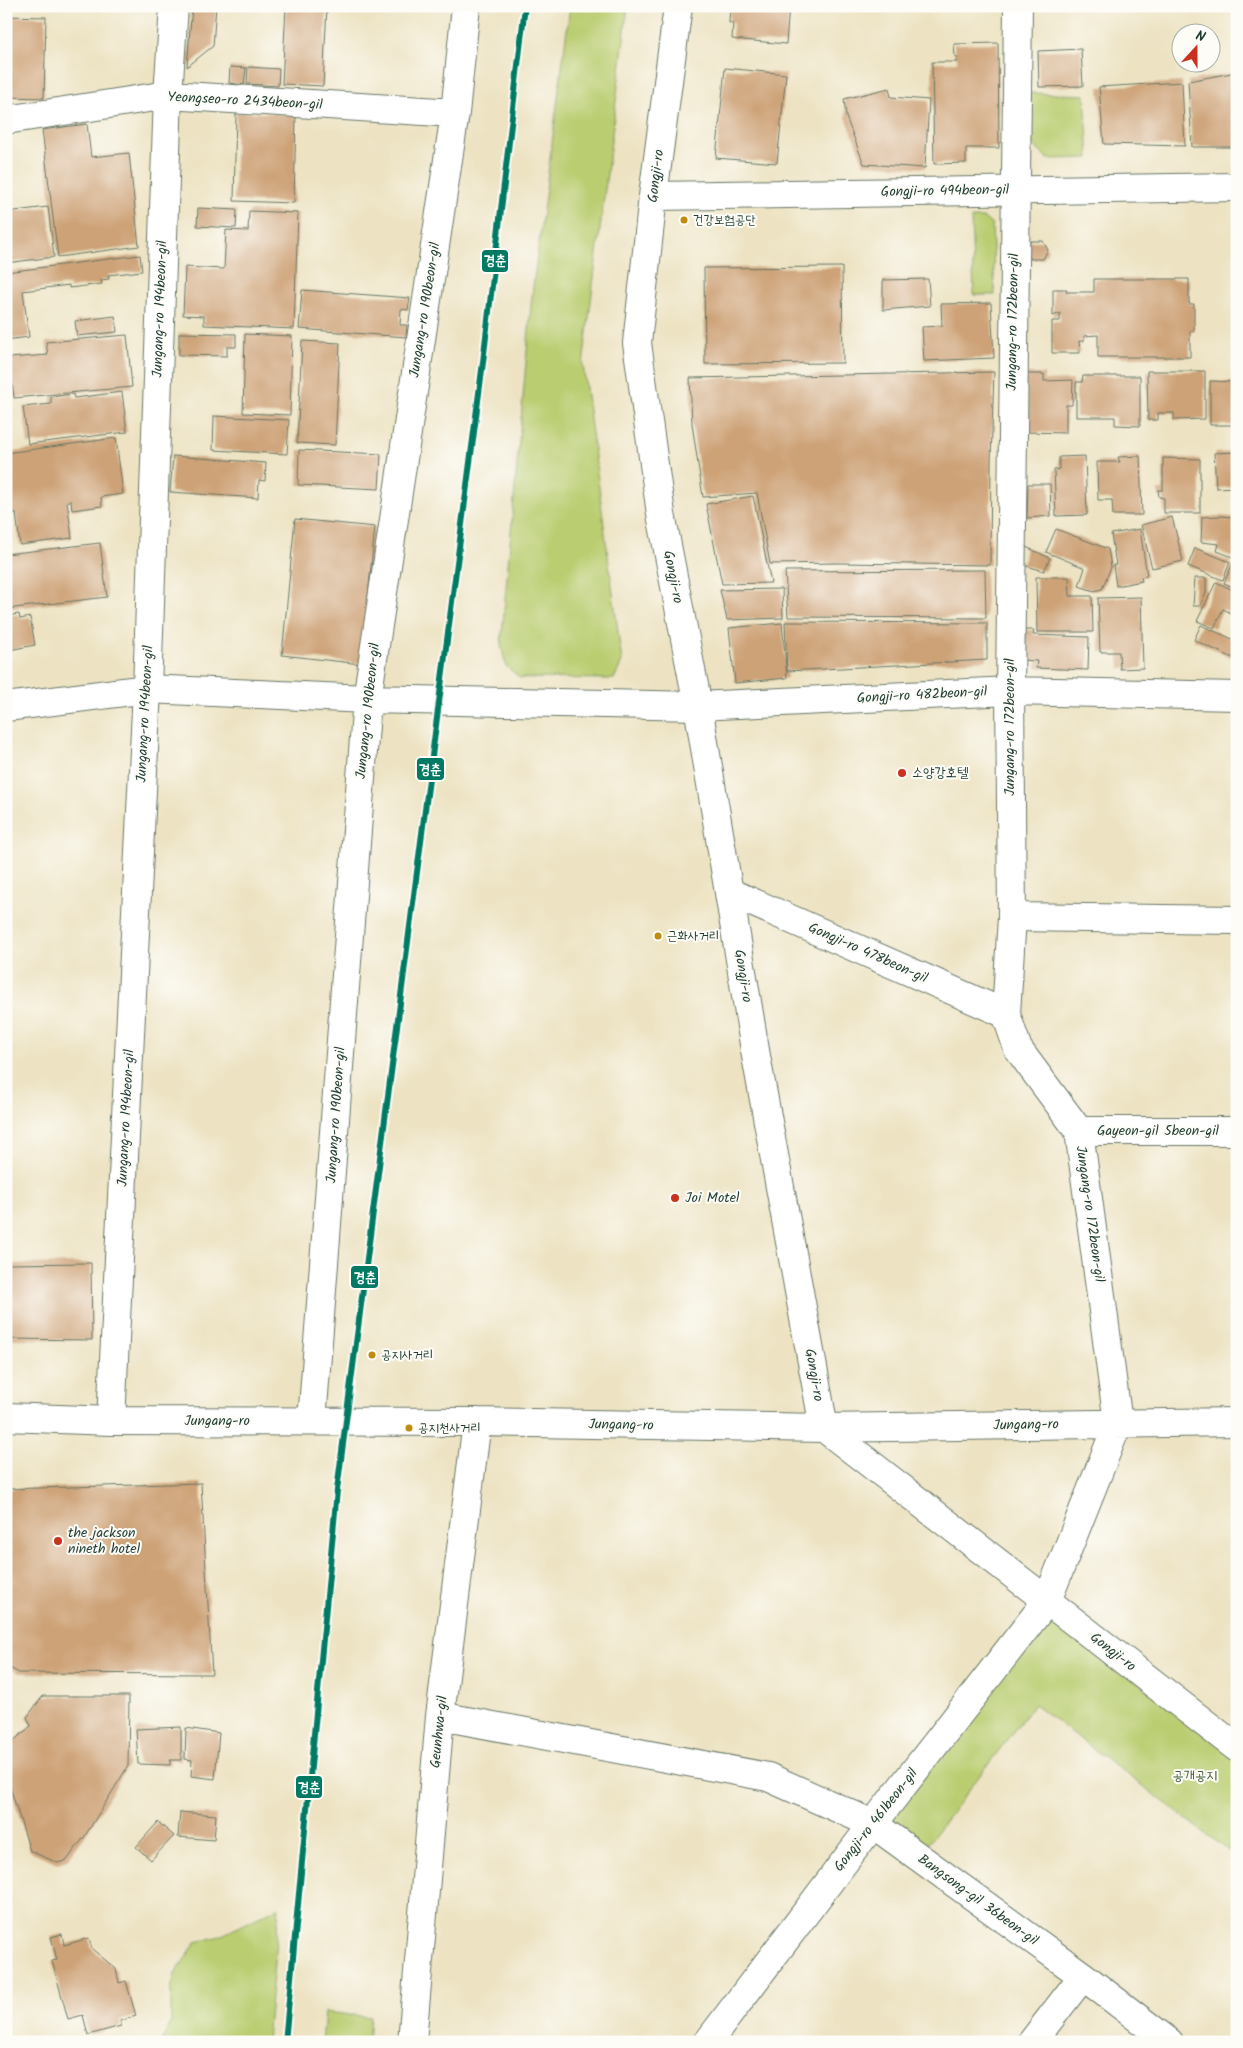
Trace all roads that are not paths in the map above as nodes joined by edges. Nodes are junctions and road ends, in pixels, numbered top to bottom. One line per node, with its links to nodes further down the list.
1 (174, 6): 5 (street, Jungang-ro 194beon-gil)
2 (466, 6): 6 (street, Jungang-ro 190beon-gil)
3 (678, 6): 10 (street, Gongji-ro)
4 (1018, 6): 9 (street, Jungang-ro 172beon-gil)
5 (168, 95): 6 (street, Yeongseo-ro 2434beon-gil); 7 (street, Yeongseo-ro 2434beon-gil); 11 (street, Jungang-ro 194beon-gil)
6 (455, 113): 14 (street, Jungang-ro 190beon-gil)
7 (6, 120)
8 (1237, 187): 9 (street, Gongji-ro 494beon-gil)
9 (1014, 189): 10 (street, Gongji-ro 494beon-gil); 12 (street, Jungang-ro 172beon-gil)
10 (653, 196): 15 (street, Gongji-ro)
11 (147, 689): 14 (street, Gongji-ro 482beon-gil); 16 (street, Gongji-ro 482beon-gil); 24 (street, Jungang-ro 194beon-gil)
12 (1010, 691): 13 (street, Gongji-ro 482beon-gil); 15 (street, Gongji-ro 482beon-gil); 18 (street, Jungang-ro 172beon-gil)
13 (1237, 696)
14 (367, 699): 15 (street, Gongji-ro 482beon-gil); 25 (street, Jungang-ro 190beon-gil)
15 (698, 706): 17 (street, Gongji-ro)
16 (6, 708)
17 (729, 892): 20 (street, Gongji-ro 478beon-gil); 29 (street, Gongji-ro)
18 (1012, 917): 19 (street); 20 (street, Jungang-ro 172beon-gil)
19 (1237, 920)
20 (1006, 1014): 22 (street, Jungang-ro 172beon-gil)
21 (1237, 1131): 22 (street, Gayeon-gil 5beon-gil)
22 (1079, 1132): 28 (street, Jungang-ro 172beon-gil)
23 (8, 1417): 24 (street, Jungang-ro)
24 (111, 1421): 25 (street, Jungang-ro)
25 (312, 1421): 26 (street, Jungang-ro)
26 (477, 1422): 29 (street, Jungang-ro); 31 (street, Geunhwa-gil)
27 (1237, 1422): 28 (street, Jungang-ro)
28 (1118, 1423): 29 (street, Jungang-ro); 30 (street, Gongji-ro 461beon-gil)
29 (824, 1428): 30 (street, Gongji-ro)
30 (1047, 1601): 32 (street, Gongji-ro); 33 (street, Gongji-ro 461beon-gil)
31 (440, 1716): 33 (street, Bangsong-gil 36beon-gil); 35 (street, Geunhwa-gil)
32 (1237, 1748)
33 (873, 1824): 34 (street, Bangsong-gil 36beon-gil); 36 (street, Gongji-ro 461beon-gil)
34 (1082, 1976): 37 (street); 38 (street, Bangsong-gil 36beon-gil)
35 (412, 2042)
36 (708, 2042)
37 (1032, 2042)
38 (1169, 2042)

